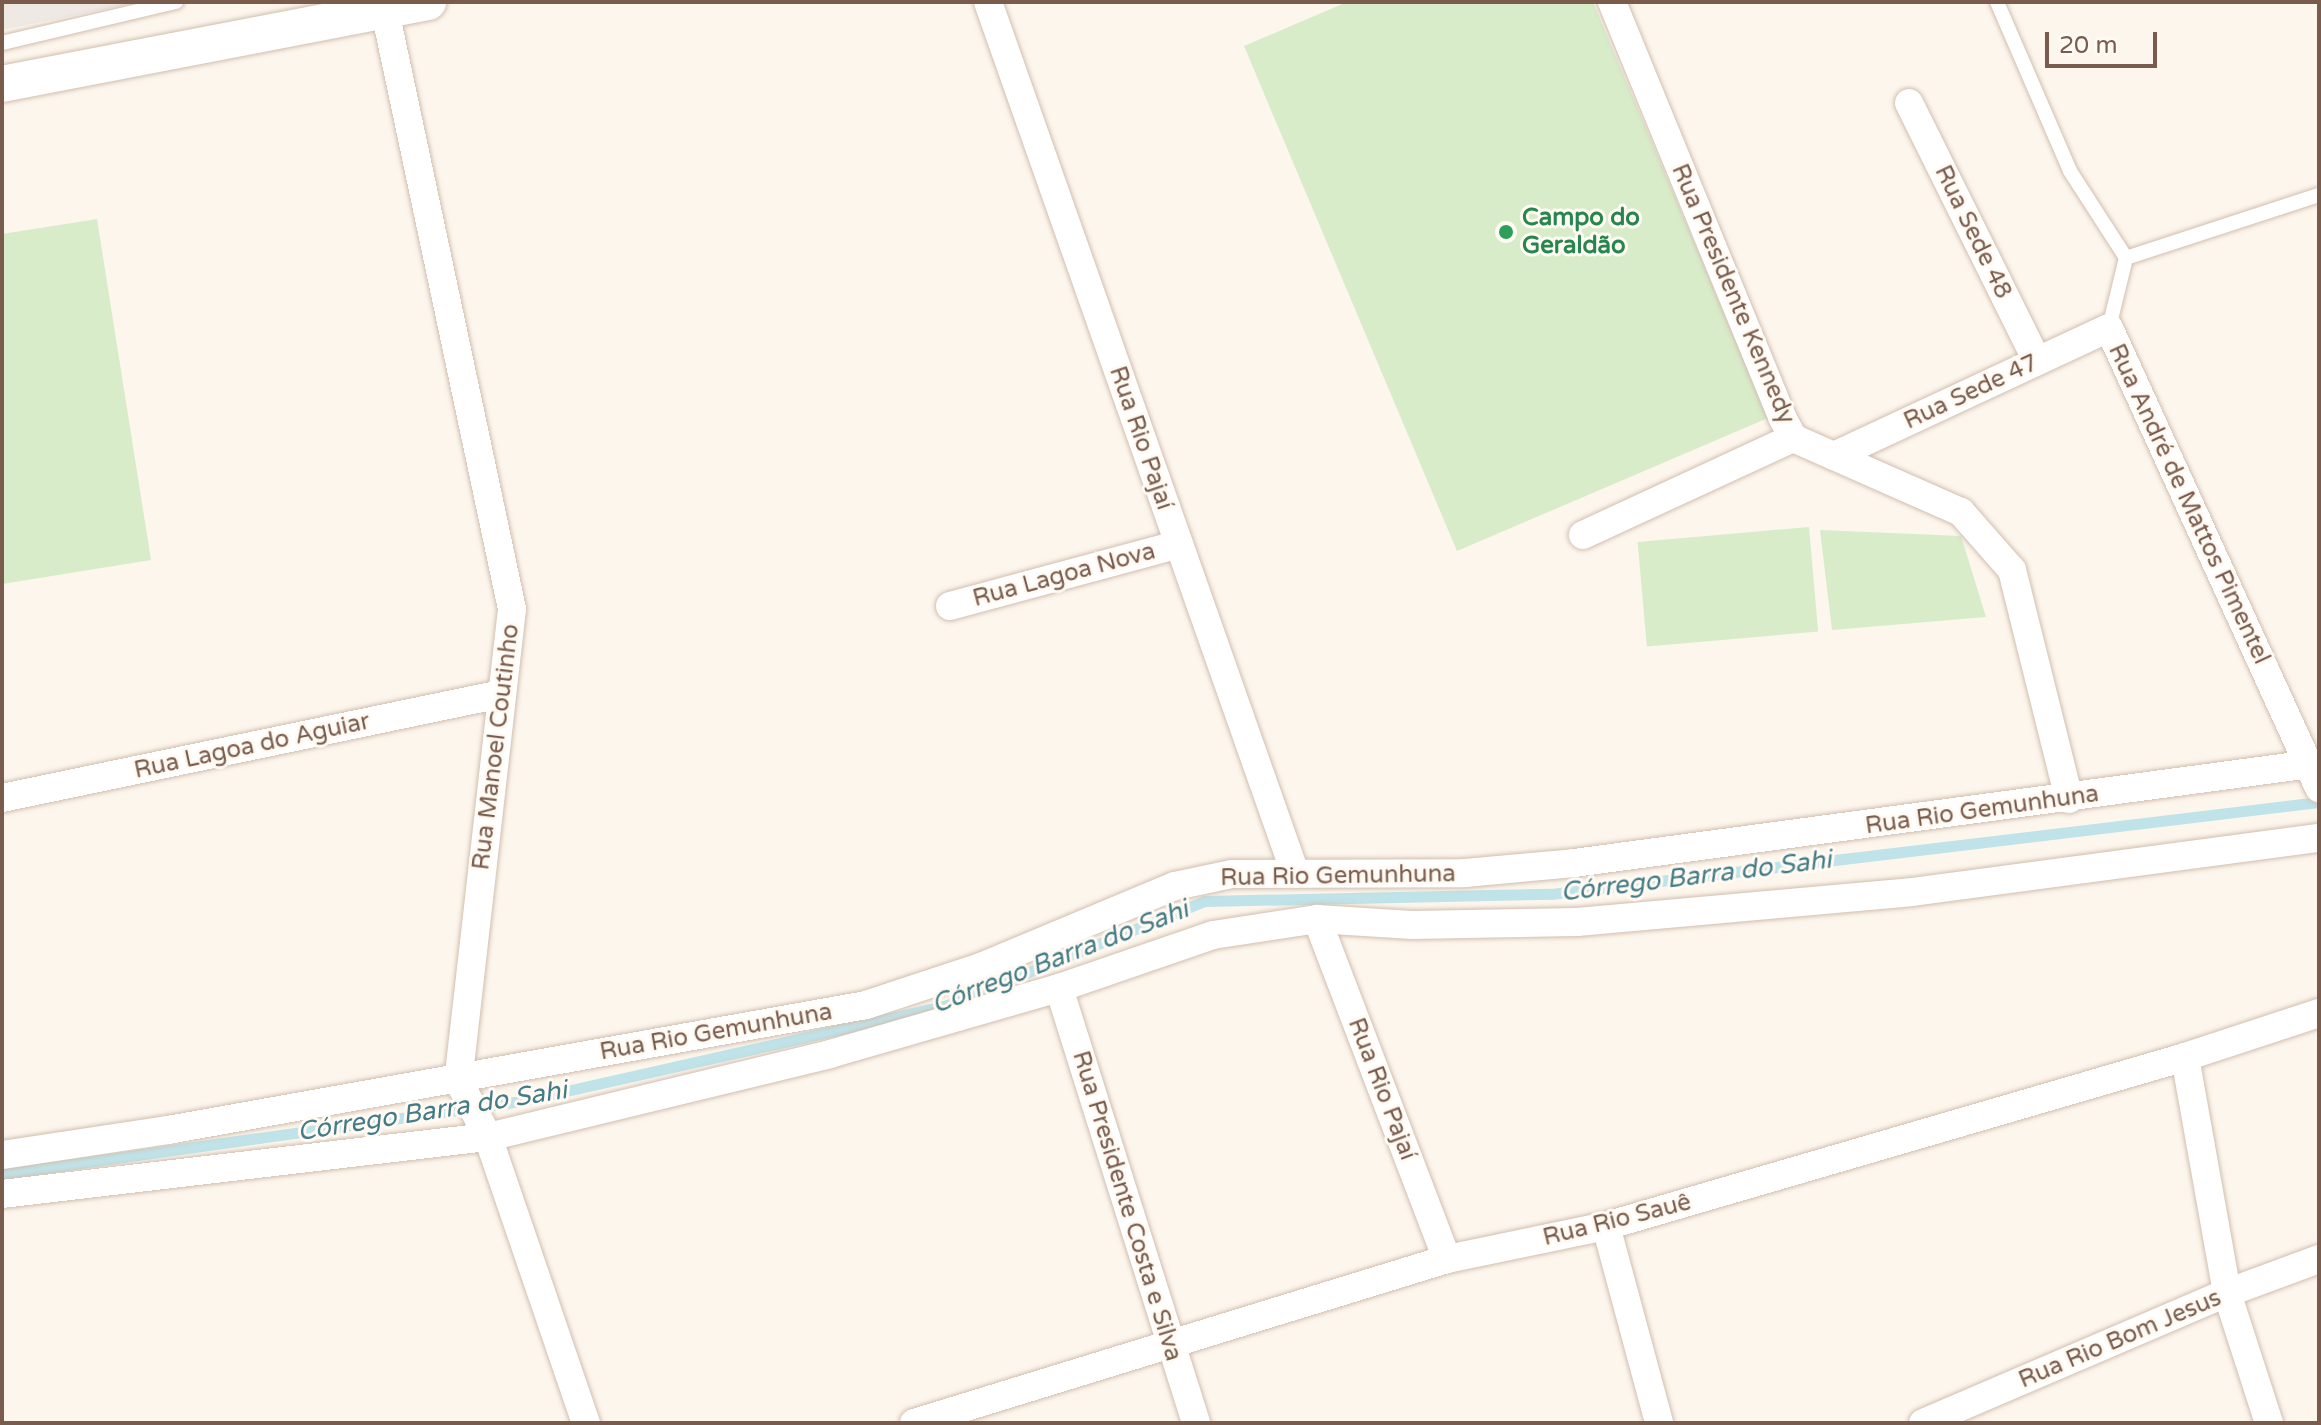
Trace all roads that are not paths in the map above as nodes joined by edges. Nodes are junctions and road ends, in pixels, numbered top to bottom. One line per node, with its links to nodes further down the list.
1 (176, 2): 7 (lane)
2 (428, 2): 6 (street)
3 (988, 2): 17 (street, Rua Rio Pajaí)
4 (1612, 2): 14 (street, Rua Presidente Kennedy)
5 (1997, 2): 11 (lane)
6 (385, 11): 8 (street); 19 (street, Rua Manoel Coutinho)
7 (2, 43)
8 (2, 84)
9 (1909, 103): 13 (street, Rua Sede 48)
10 (2319, 195): 11 (lane)
11 (2126, 258): 12 (lane, Rua André de Mattos Pimentel)
12 (2109, 328): 13 (street, Rua Sede 47); 20 (street, Rua André de Mattos Pimentel)
13 (2037, 361): 15 (street, Rua Sede 47)
14 (1793, 438): 15 (street, Rua Presidente Kennedy); 16 (street)
15 (1834, 456): 22 (street, Rua Presidente Kennedy)
16 (1583, 535)
17 (1179, 544): 18 (street, Rua Lagoa Nova); 24 (street, Rua Rio Pajaí)
18 (950, 606)
19 (501, 694): 21 (street, Rua Lagoa do Aguiar); 29 (street, Rua Manoel Coutinho)
20 (2315, 772): 22 (street, Rua Rio Gemunhuna)
21 (2, 798)
22 (2069, 799): 24 (street, Rua Rio Gemunhuna)
23 (2319, 838): 25 (street, Rua Rio Gemunhuna)
24 (1295, 873): 29 (street, Rua Rio Gemunhuna)
25 (1317, 919): 26 (street, Rua Rio Gemunhuna); 34 (street, Rua Rio Pajaí)
26 (1059, 988): 30 (street, Rua Rio Gemunhuna); 37 (street, Rua Presidente Costa e Silva)
27 (2319, 1013): 28 (street, Rua Rio Sauê)
28 (2185, 1057): 33 (street, Rua Rio Sauê); 36 (street)
29 (458, 1080): 30 (street); 31 (street, Rua Rio Gemunhuna)
30 (488, 1137): 32 (street, Rua Rio Gemunhuna); 38 (street)
31 (2, 1155)
32 (2, 1194)
33 (1606, 1226): 34 (street, Rua Rio Sauê); 41 (street)
34 (1447, 1259): 37 (street, Rua Rio Sauê)
35 (2319, 1259): 36 (street, Rua Rio Bom Jesus)
36 (2227, 1293): 42 (street, Rua Rio Bom Jesus); 43 (street)
37 (1168, 1343): 39 (street, Rua Rio Sauê); 40 (street, Rua Presidente Costa e Silva)
38 (586, 1423)
39 (914, 1423)
40 (1196, 1423)
41 (1659, 1423)
42 (1923, 1423)
43 (2269, 1423)

